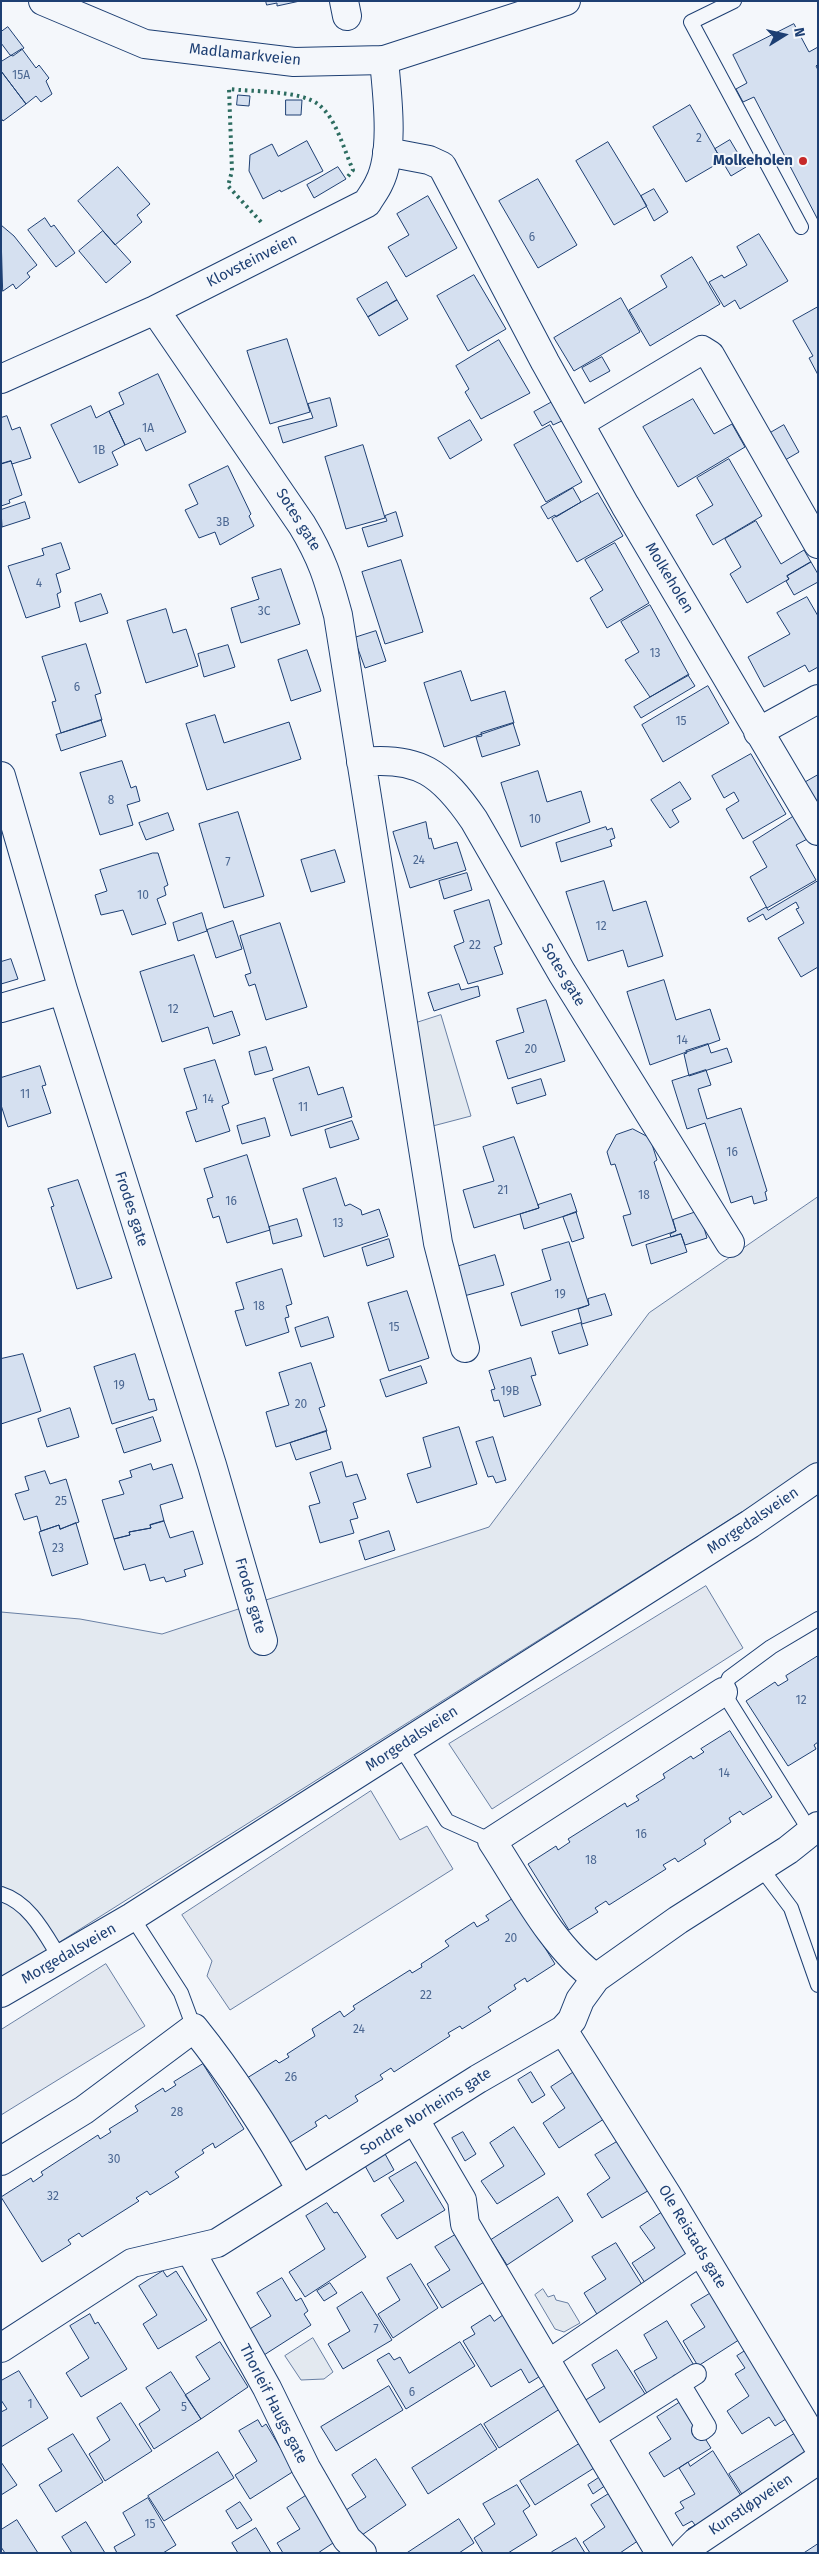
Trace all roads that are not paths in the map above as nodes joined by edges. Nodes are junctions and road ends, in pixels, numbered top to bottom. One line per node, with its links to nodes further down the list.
1 (43, 1): 4 (street, Madlamarkveien)
2 (566, 1): 4 (street, Madlamarkveien)
3 (734, 1): 6 (lane)
4 (384, 60): 5 (street, Klovsteinveien)
5 (387, 152): 7 (street, Klovsteinveien); 9 (street, Molkeholen)
6 (801, 227)
7 (156, 310): 8 (street, Klovsteinveien); 13 (street, Sotes gate)
8 (1, 379)
9 (580, 423): 10 (street); 12 (street, Molkeholen)
10 (818, 544)
11 (818, 699): 12 (street)
12 (758, 732): 15 (street, Molkeholen)
13 (361, 762): 18 (street, Sotes gate); 19 (street, Sotes gate)
14 (1, 776): 16 (street, Frodes gate)
15 (818, 831)
16 (63, 990): 17 (street); 22 (street, Frodes gate)
17 (1, 1008)
18 (730, 1243)
19 (465, 1348)
20 (818, 1477): 24 (street, Morgedalsveien)
21 (818, 1619): 23 (lane)
22 (263, 1642)
23 (723, 1692): 25 (lane); 26 (street)
24 (400, 1746): 26 (lane); 29 (street, Morgedalsveien)
25 (814, 1829): 27 (street, Sondre Norheims gate)
26 (492, 1842): 31 (street)
27 (761, 1868): 31 (street, Sondre Norheims gate); 32 (lane)
28 (1, 1894): 30 (lane)
29 (132, 1918): 30 (street, Morgedalsveien); 34 (lane)
30 (60, 1958): 33 (street, Morgedalsveien)
31 (596, 1978): 35 (street, Sondre Norheims gate)
32 (818, 1985)
33 (1, 1993)
34 (194, 2028): 37 (street); 38 (street)
35 (563, 2030): 36 (street, Sondre Norheims gate); 40 (street, Ole Reistads gate)
36 (415, 2120): 38 (street, Sondre Norheims gate); 42 (street)
37 (1, 2161)
38 (301, 2190): 39 (street, Sondre Norheims gate)
39 (190, 2250): 41 (street, Sondre Norheims gate); 47 (street, Thorleif Haugs gate)
40 (702, 2255): 42 (street); 45 (street, Ole Reistads gate)
41 (1, 2348)
42 (546, 2361): 44 (street)
43 (702, 2430): 44 (street)
44 (594, 2439): 48 (street)
45 (818, 2446)
46 (818, 2460): 49 (street, Kunstløpveien)
47 (362, 2553)
48 (660, 2553)
49 (685, 2553)

